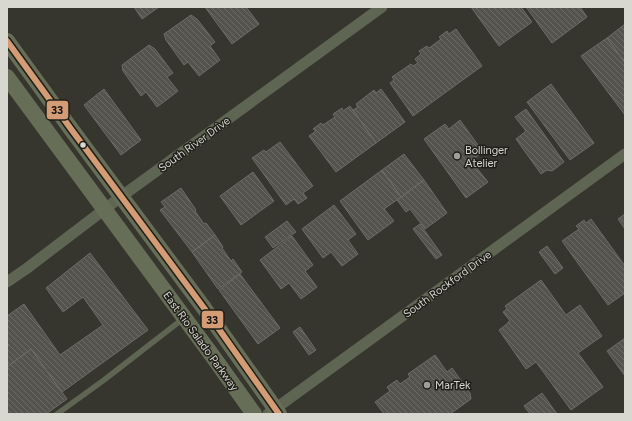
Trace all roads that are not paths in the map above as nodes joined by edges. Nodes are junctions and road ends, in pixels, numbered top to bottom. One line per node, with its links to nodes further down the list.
1 (382, 7): 5 (street, South River Drive)
2 (7, 40): 5 (main road, East Rio Salado Parkway)
3 (7, 77): 6 (main road, East Rio Salado Parkway)
4 (625, 154): 9 (street, South Rockford Drive)
5 (122, 196): 6 (street, South River Drive); 9 (main road, East Rio Salado Parkway)
6 (105, 209): 7 (street, South River Drive); 8 (main road, East Rio Salado Parkway)
7 (7, 282)
8 (184, 318): 10 (lane); 11 (main road, East Rio Salado Parkway)
9 (274, 412)
10 (58, 414)
11 (254, 414)

